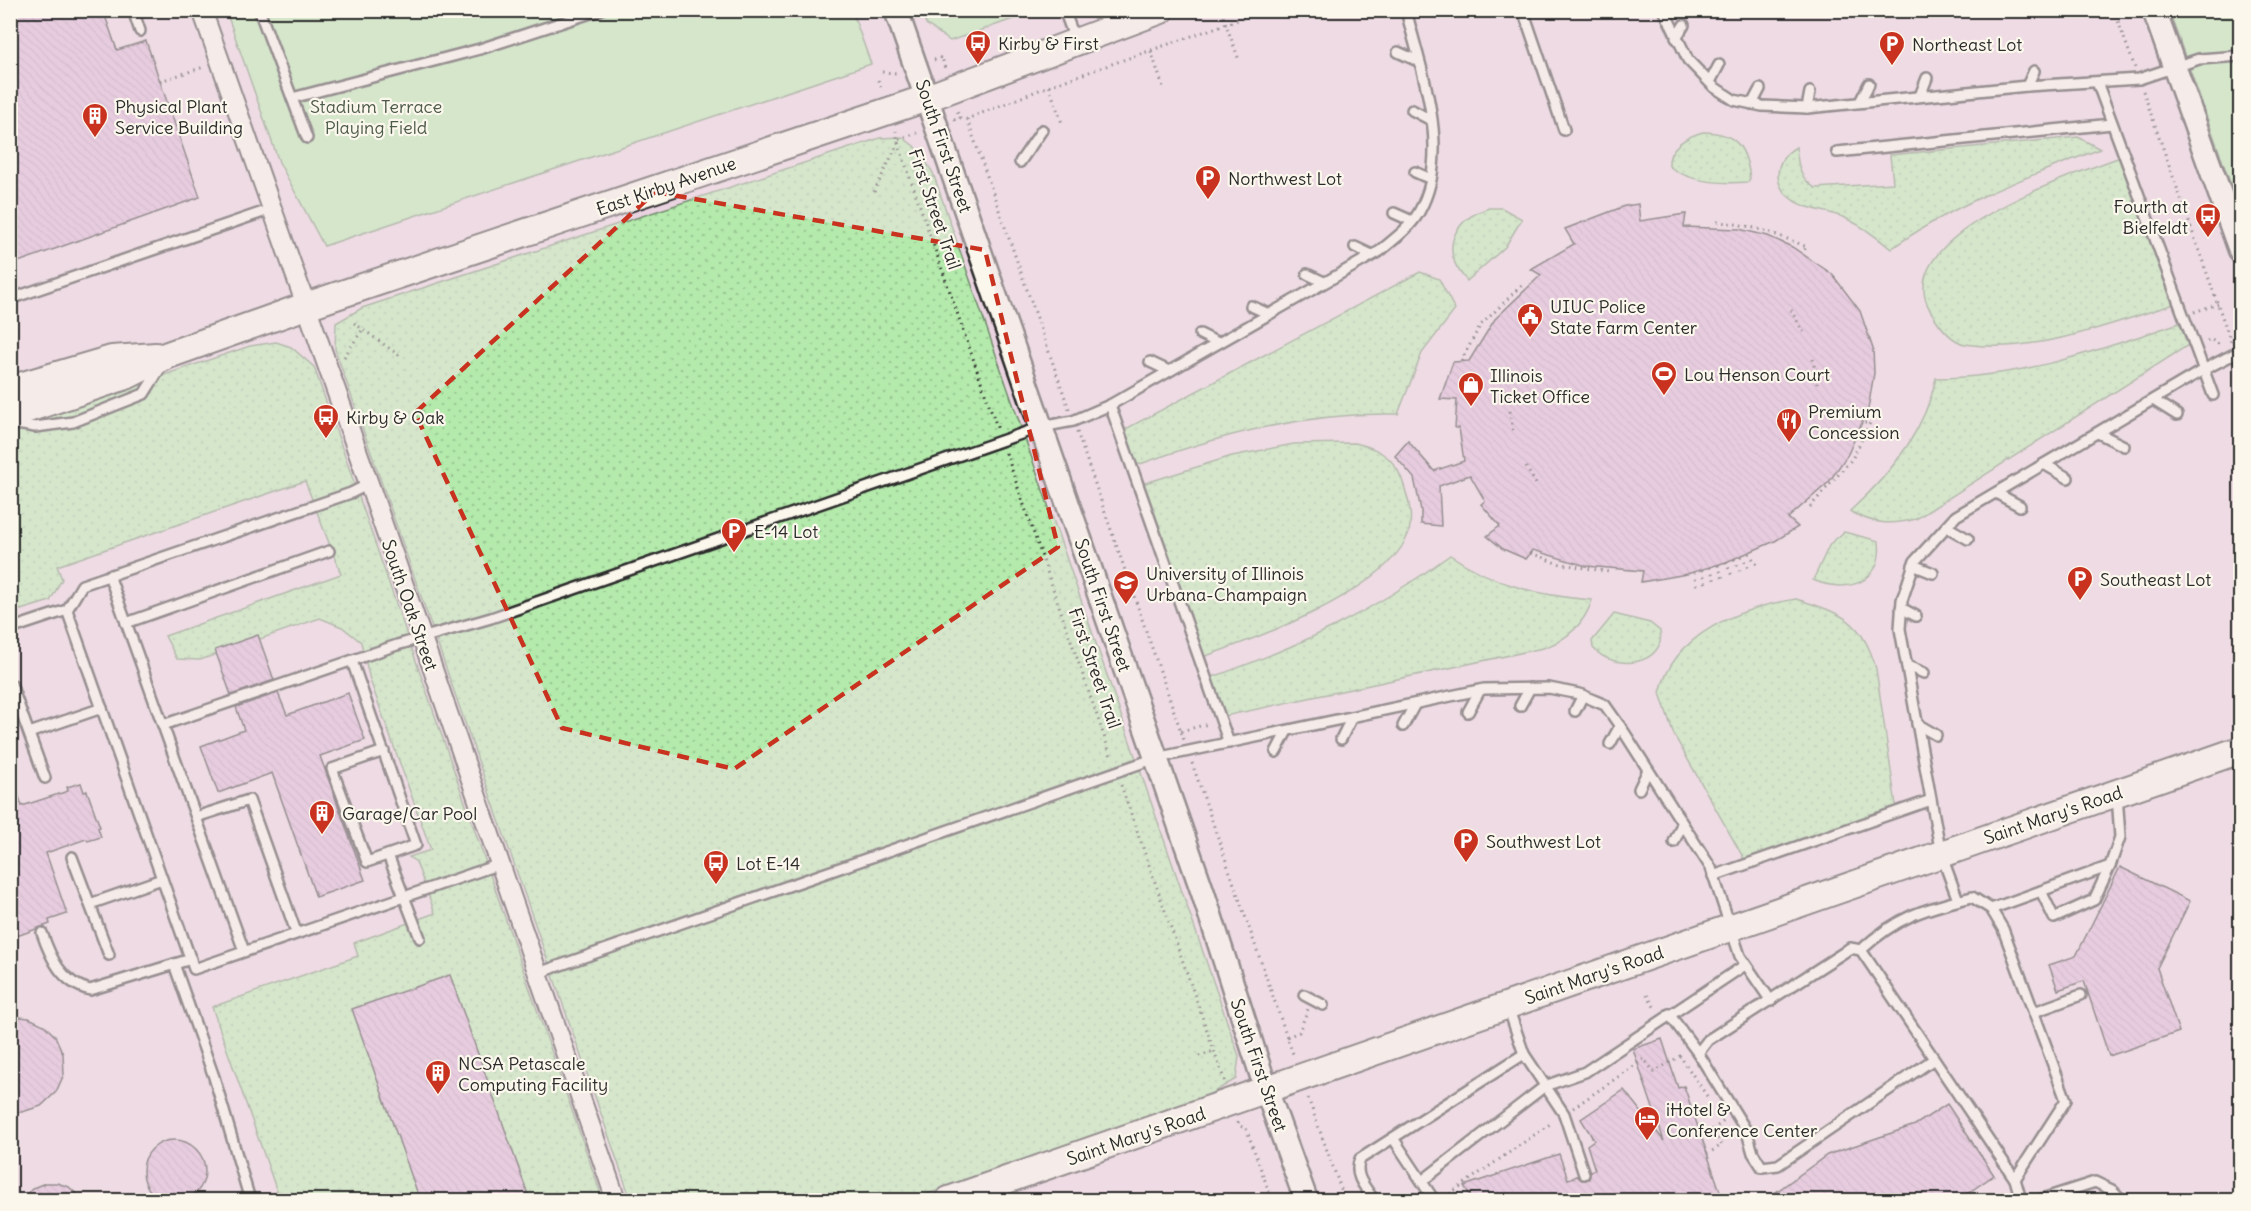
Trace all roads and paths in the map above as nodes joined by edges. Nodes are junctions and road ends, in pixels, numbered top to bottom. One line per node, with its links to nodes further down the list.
1 (133, 10): 15 (lane)
2 (202, 10): 23 (street, South Oak Street)
3 (259, 10): 45 (lane)
4 (600, 10): 45 (lane)
5 (896, 10): 46 (street, South First Street)
6 (1064, 10): 17 (lane)
7 (1161, 10): 17 (main road, East Kirby Avenue)
8 (1406, 10): 22 (lane)
9 (1523, 10): 57 (lane)
10 (1664, 10): 16 (lane)
11 (2114, 10): 30 (path)
12 (2154, 10): 25 (street)
13 (1221, 11): 21 (path)
14 (1684, 25): 16 (lane)
15 (140, 31)
16 (1676, 38): 34 (lane)
17 (1077, 43): 46 (main road, East Kirby Avenue)
18 (1150, 51): 40 (path)
19 (1398, 52): 22 (lane)
20 (2241, 56): 25 (lane)
21 (1239, 60)
22 (1418, 61): 53 (lane)
23 (220, 62): 33 (path); 64 (street, South Oak Street)
24 (1719, 65): 34 (lane)
25 (2174, 66): 30 (lane); 69 (street)
26 (2034, 71): 39 (lane)
27 (882, 72): 28 (path)
28 (892, 74)
29 (1927, 78): 44 (lane)
30 (2139, 79): 35 (lane); 76 (path)
31 (878, 80): 37 (path)
32 (1980, 80): 42 (lane)
33 (160, 81)
34 (1710, 82): 48 (lane)
35 (2097, 82): 39 (lane); 55 (lane)
36 (1869, 84): 47 (lane)
37 (880, 86)
38 (1049, 86): 54 (path)
39 (2027, 86): 42 (lane)
40 (1163, 87)
41 (1760, 89): 48 (lane)
42 (1975, 91): 44 (lane)
43 (1810, 92): 49 (lane)
44 (1920, 96): 47 (lane)
45 (292, 98): 58 (lane)
46 (927, 98): 77 (main road, East Kirby Avenue); 108 (street, South First Street)
47 (1860, 102): 49 (lane)
48 (1752, 104): 49 (lane)
49 (1807, 108)
50 (1412, 110): 53 (lane)
51 (960, 118): 52 (path)
52 (967, 119)
53 (1431, 120): 62 (lane)
54 (1062, 123)
55 (2112, 124): 59 (lane); 81 (lane)
56 (1042, 130): 60 (lane)
57 (1564, 130)
58 (307, 138)
59 (1837, 152)
60 (1020, 162)
61 (1416, 172): 62 (lane)
62 (1431, 179): 66 (lane)
63 (874, 192): 111 (path, First Street Trail)
64 (272, 209): 75 (lane); 77 (street, South Oak Street)
65 (1394, 213): 66 (lane)
66 (1412, 221): 71 (lane)
67 (1717, 222): 70 (path)
68 (1355, 247): 71 (lane)
69 (2241, 250)
70 (1802, 252)
71 (1372, 255): 73 (lane)
72 (1307, 274): 73 (lane)
73 (1324, 282): 80 (lane)
74 (1522, 285): 94 (path)
75 (10, 299)
76 (2218, 304): 81 (path); 86 (path)
77 (306, 306): 90 (main road, East Kirby Avenue); 116 (street, South Oak Street)
78 (1251, 306): 80 (lane)
79 (1791, 310): 84 (path)
80 (1269, 314): 87 (lane)
81 (2183, 316): 88 (lane)
82 (354, 323): 83 (path)
83 (363, 329): 91 (path); 92 (path)
84 (1804, 333)
85 (1200, 334): 87 (lane)
86 (2231, 342): 88 (path); 89 (path)
87 (1218, 343): 97 (lane)
88 (2194, 347): 96 (lane)
89 (2238, 353): 96 (lane)
90 (168, 355): 99 (main road, East Kirby Avenue); 104 (main road, East Kirby Avenue); 106 (lane)
91 (400, 356)
92 (344, 357)
93 (1813, 358): 98 (path)
94 (1461, 361)
95 (1150, 362): 97 (lane)
96 (2203, 370): 100 (lane); 101 (lane)
97 (1168, 371): 102 (lane)
98 (1817, 384)
99 (10, 389)
100 (2213, 395)
101 (2152, 400): 105 (lane); 110 (lane)
102 (1110, 405): 108 (lane); 164 (lane)
103 (1510, 411): 109 (path)
104 (10, 415)
105 (2177, 415)
106 (10, 423)
107 (1862, 423): 120 (path)
108 (1041, 427): 111 (lane); 179 (street, South First Street)
109 (1513, 432)
110 (2098, 433): 112 (lane); 113 (lane)
111 (1002, 440): 150 (lane); 181 (path, First Street Trail)
112 (2124, 446)
113 (2044, 464): 115 (lane); 118 (lane)
114 (1526, 467): 117 (path)
115 (2068, 478)
116 (369, 484): 139 (lane); 150 (street, South Oak Street)
117 (1536, 484)
118 (1996, 493): 119 (lane); 121 (lane)
119 (2020, 506)
120 (1810, 507)
121 (1947, 527): 122 (lane); 131 (lane)
122 (1968, 539)
123 (329, 551): 148 (lane)
124 (1531, 553): 135 (path)
125 (1749, 553): 130 (path)
126 (1741, 556): 133 (path)
127 (1734, 559): 137 (path)
128 (1726, 562): 140 (path)
129 (1718, 564): 141 (path)
130 (1757, 565)
131 (1913, 565): 138 (lane); 145 (lane)
132 (1710, 567): 142 (path)
133 (1749, 569)
134 (1702, 570): 143 (path)
135 (1609, 572)
136 (1694, 572): 144 (path)
137 (1741, 573)
138 (1933, 573)
139 (109, 575): 146 (lane); 148 (lane)
140 (1732, 576)
141 (1723, 579)
142 (1715, 582)
143 (1706, 584)
144 (1697, 586)
145 (1901, 608): 147 (lane); 152 (lane)
146 (67, 610): 149 (lane); 160 (lane)
147 (1916, 616)
148 (126, 623): 166 (lane)
149 (10, 629)
150 (422, 638): 151 (lane); 192 (street, South Oak Street)
151 (352, 661): 166 (lane); 177 (lane)
152 (1906, 666): 153 (lane); 165 (lane)
153 (1924, 673)
154 (11, 684): 171 (lane)
155 (1530, 688): 156 (lane); 157 (lane); 159 (lane)
156 (1480, 690): 158 (lane); 162 (lane)
157 (1583, 695): 161 (lane); 168 (lane)
158 (1415, 704): 163 (lane); 167 (lane)
159 (1520, 706)
160 (102, 708): 171 (lane); 195 (lane)
161 (1575, 711)
162 (1468, 712)
163 (1352, 717): 170 (lane); 173 (lane)
164 (1222, 721): 169 (path); 174 (lane)
165 (1917, 724): 172 (lane); 185 (lane)
166 (163, 725): 186 (lane)
167 (1403, 726)
168 (1620, 726): 175 (lane); 180 (lane)
169 (1181, 730)
170 (1287, 731): 174 (lane); 178 (lane)
171 (29, 733): 182 (lane)
172 (1936, 735)
173 (1341, 739)
174 (1229, 743): 179 (lane)
175 (1610, 744)
176 (2241, 750): 184 (main road, Saint Mary's Road)
177 (384, 751): 190 (lane); 190 (lane)
178 (1276, 752)
179 (1156, 758): 181 (lane); 228 (street, South First Street)
180 (1648, 770): 183 (lane); 187 (lane)
181 (1117, 772): 211 (lane); 222 (path, First Street Trail)
182 (45, 778)
183 (1640, 789)
184 (2116, 793): 189 (main road, Saint Mary's Road); 193 (lane)
185 (1931, 800): 189 (lane); 194 (lane)
186 (196, 817): 202 (lane); 206 (lane)
187 (1682, 824): 188 (lane); 194 (lane)
188 (1674, 842)
189 (1941, 854): 198 (lane); 201 (main road, Saint Mary's Road)
190 (388, 855): 197 (lane)
191 (72, 857): 199 (lane)
192 (500, 864): 197 (lane); 211 (street, South Oak Street)
193 (2110, 866): 196 (lane); 196 (lane)
194 (1713, 876): 201 (lane)
195 (162, 879): 199 (lane); 208 (lane)
196 (2041, 891): 200 (lane)
197 (404, 897): 202 (lane); 204 (lane)
198 (1958, 900): 200 (lane); 205 (lane)
199 (90, 904): 207 (lane)
200 (1991, 909): 219 (lane)
201 (1730, 927): 210 (lane); 217 (main road, Saint Mary's Road)
202 (296, 932): 206 (lane)
203 (42, 933): 209 (lane)
204 (420, 938)
205 (1860, 950): 215 (lane); 226 (lane)
206 (244, 951): 208 (lane)
207 (109, 955)
208 (191, 959): 209 (lane)
209 (174, 964): 240 (lane)
210 (1745, 965): 215 (lane); 220 (lane)
211 (538, 973): 241 (street, South Oak Street)
212 (2081, 994): 219 (lane)
213 (1304, 995): 216 (lane)
214 (1647, 995): 218 (path)
215 (1771, 1001): 223 (lane)
216 (1319, 1002): 221 (path)
217 (1508, 1005): 224 (lane); 228 (main road, Saint Mary's Road)
218 (1656, 1010)
219 (2034, 1012): 237 (lane)
220 (1670, 1014): 223 (lane); 227 (lane)
221 (1287, 1037)
222 (1214, 1051): 225 (path); 229 (path, First Street Trail)
223 (1698, 1053): 226 (lane)
224 (1524, 1054): 227 (lane); 234 (lane)
225 (1199, 1056)
226 (1934, 1059): 237 (lane)
227 (1545, 1086): 233 (lane); 238 (lane)
228 (1266, 1089): 229 (main road, Saint Mary's Road); 245 (street, South First Street)
229 (1232, 1102): 239 (path, First Street Trail); 242 (main road, Saint Mary's Road)
230 (1711, 1102): 233 (path)
231 (1311, 1106): 246 (path)
232 (1718, 1112): 235 (path)
233 (1564, 1114): 236 (lane); 249 (path)
234 (1393, 1138): 238 (lane); 247 (lane)
235 (1707, 1154)
236 (1584, 1174)
237 (2015, 1179): 250 (lane)
238 (1422, 1181): 248 (lane)
239 (1269, 1192): 243 (path); 244 (path, First Street Trail)
240 (250, 1200)
241 (616, 1200)
242 (949, 1200)
243 (1252, 1200)
244 (1272, 1200)
245 (1306, 1200)
246 (1345, 1200)
247 (1374, 1200)
248 (1434, 1200)
249 (1448, 1200)
250 (2021, 1200)
251 (2039, 1200): 252 (lane)
252 (2122, 1200)

